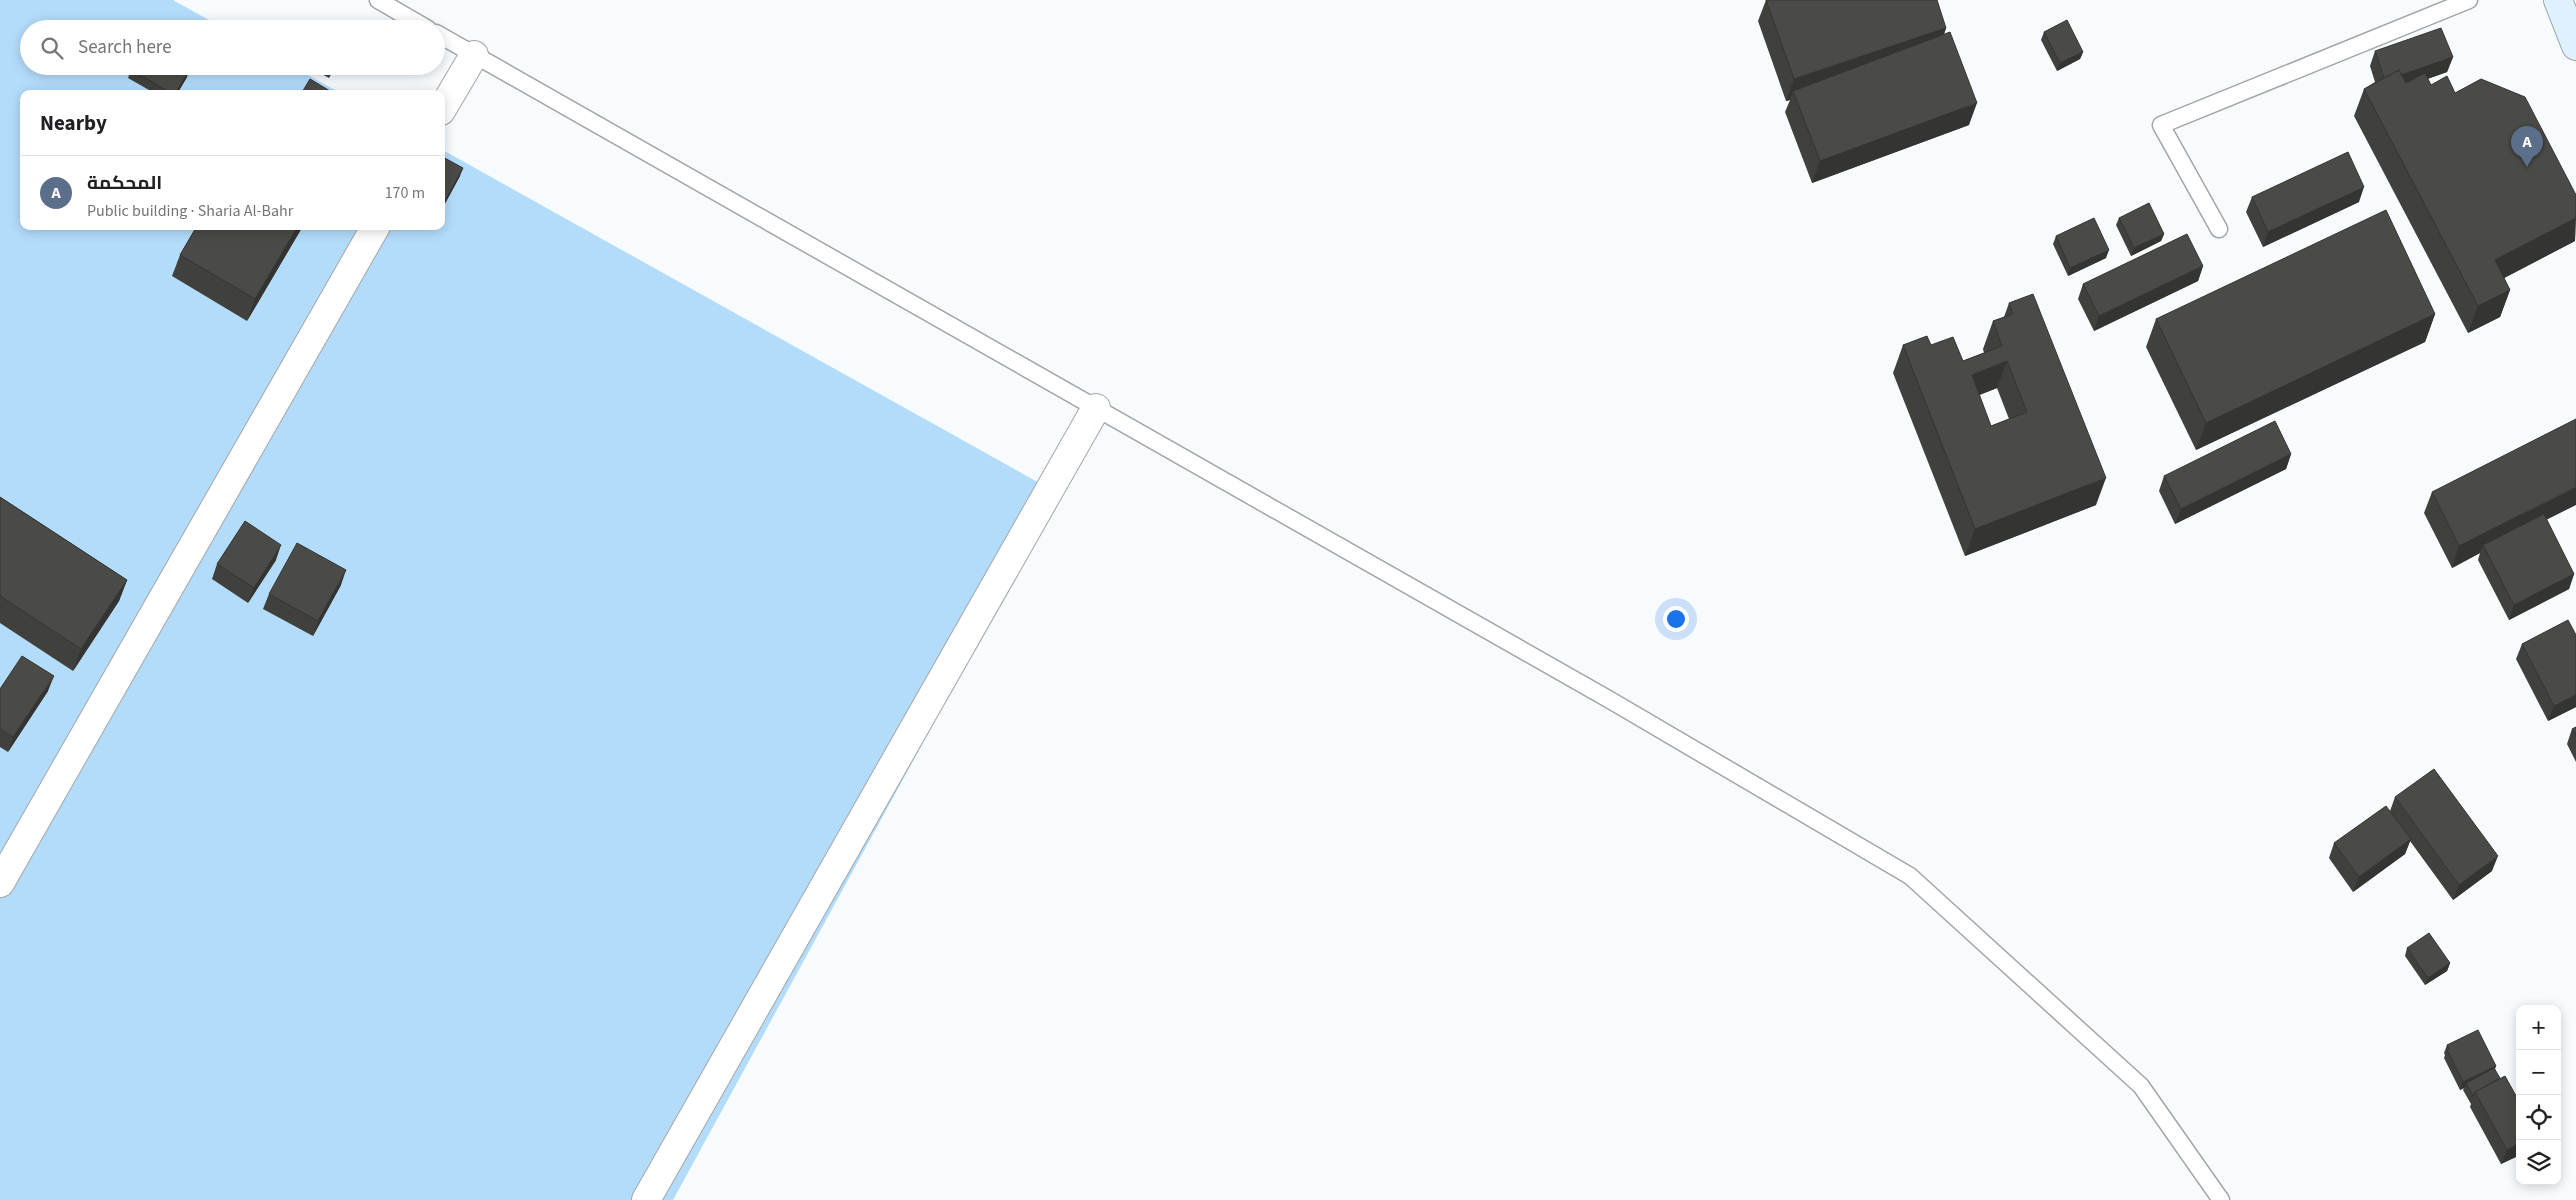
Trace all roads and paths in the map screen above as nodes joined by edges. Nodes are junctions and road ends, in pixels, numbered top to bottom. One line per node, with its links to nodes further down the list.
1 (378, 0): 4 (lane)
2 (2469, 0): 9 (lane)
3 (2558, 0): 6 (main road)
4 (412, 20)
5 (445, 38): 7 (lane)
6 (2576, 46)
7 (474, 55): 8 (street); 11 (lane)
8 (445, 104)
9 (2219, 229)
10 (374, 230): 12 (street)
11 (1096, 408): 13 (street); 14 (lane)
12 (0, 883)
13 (646, 1200)
14 (2221, 1200)

